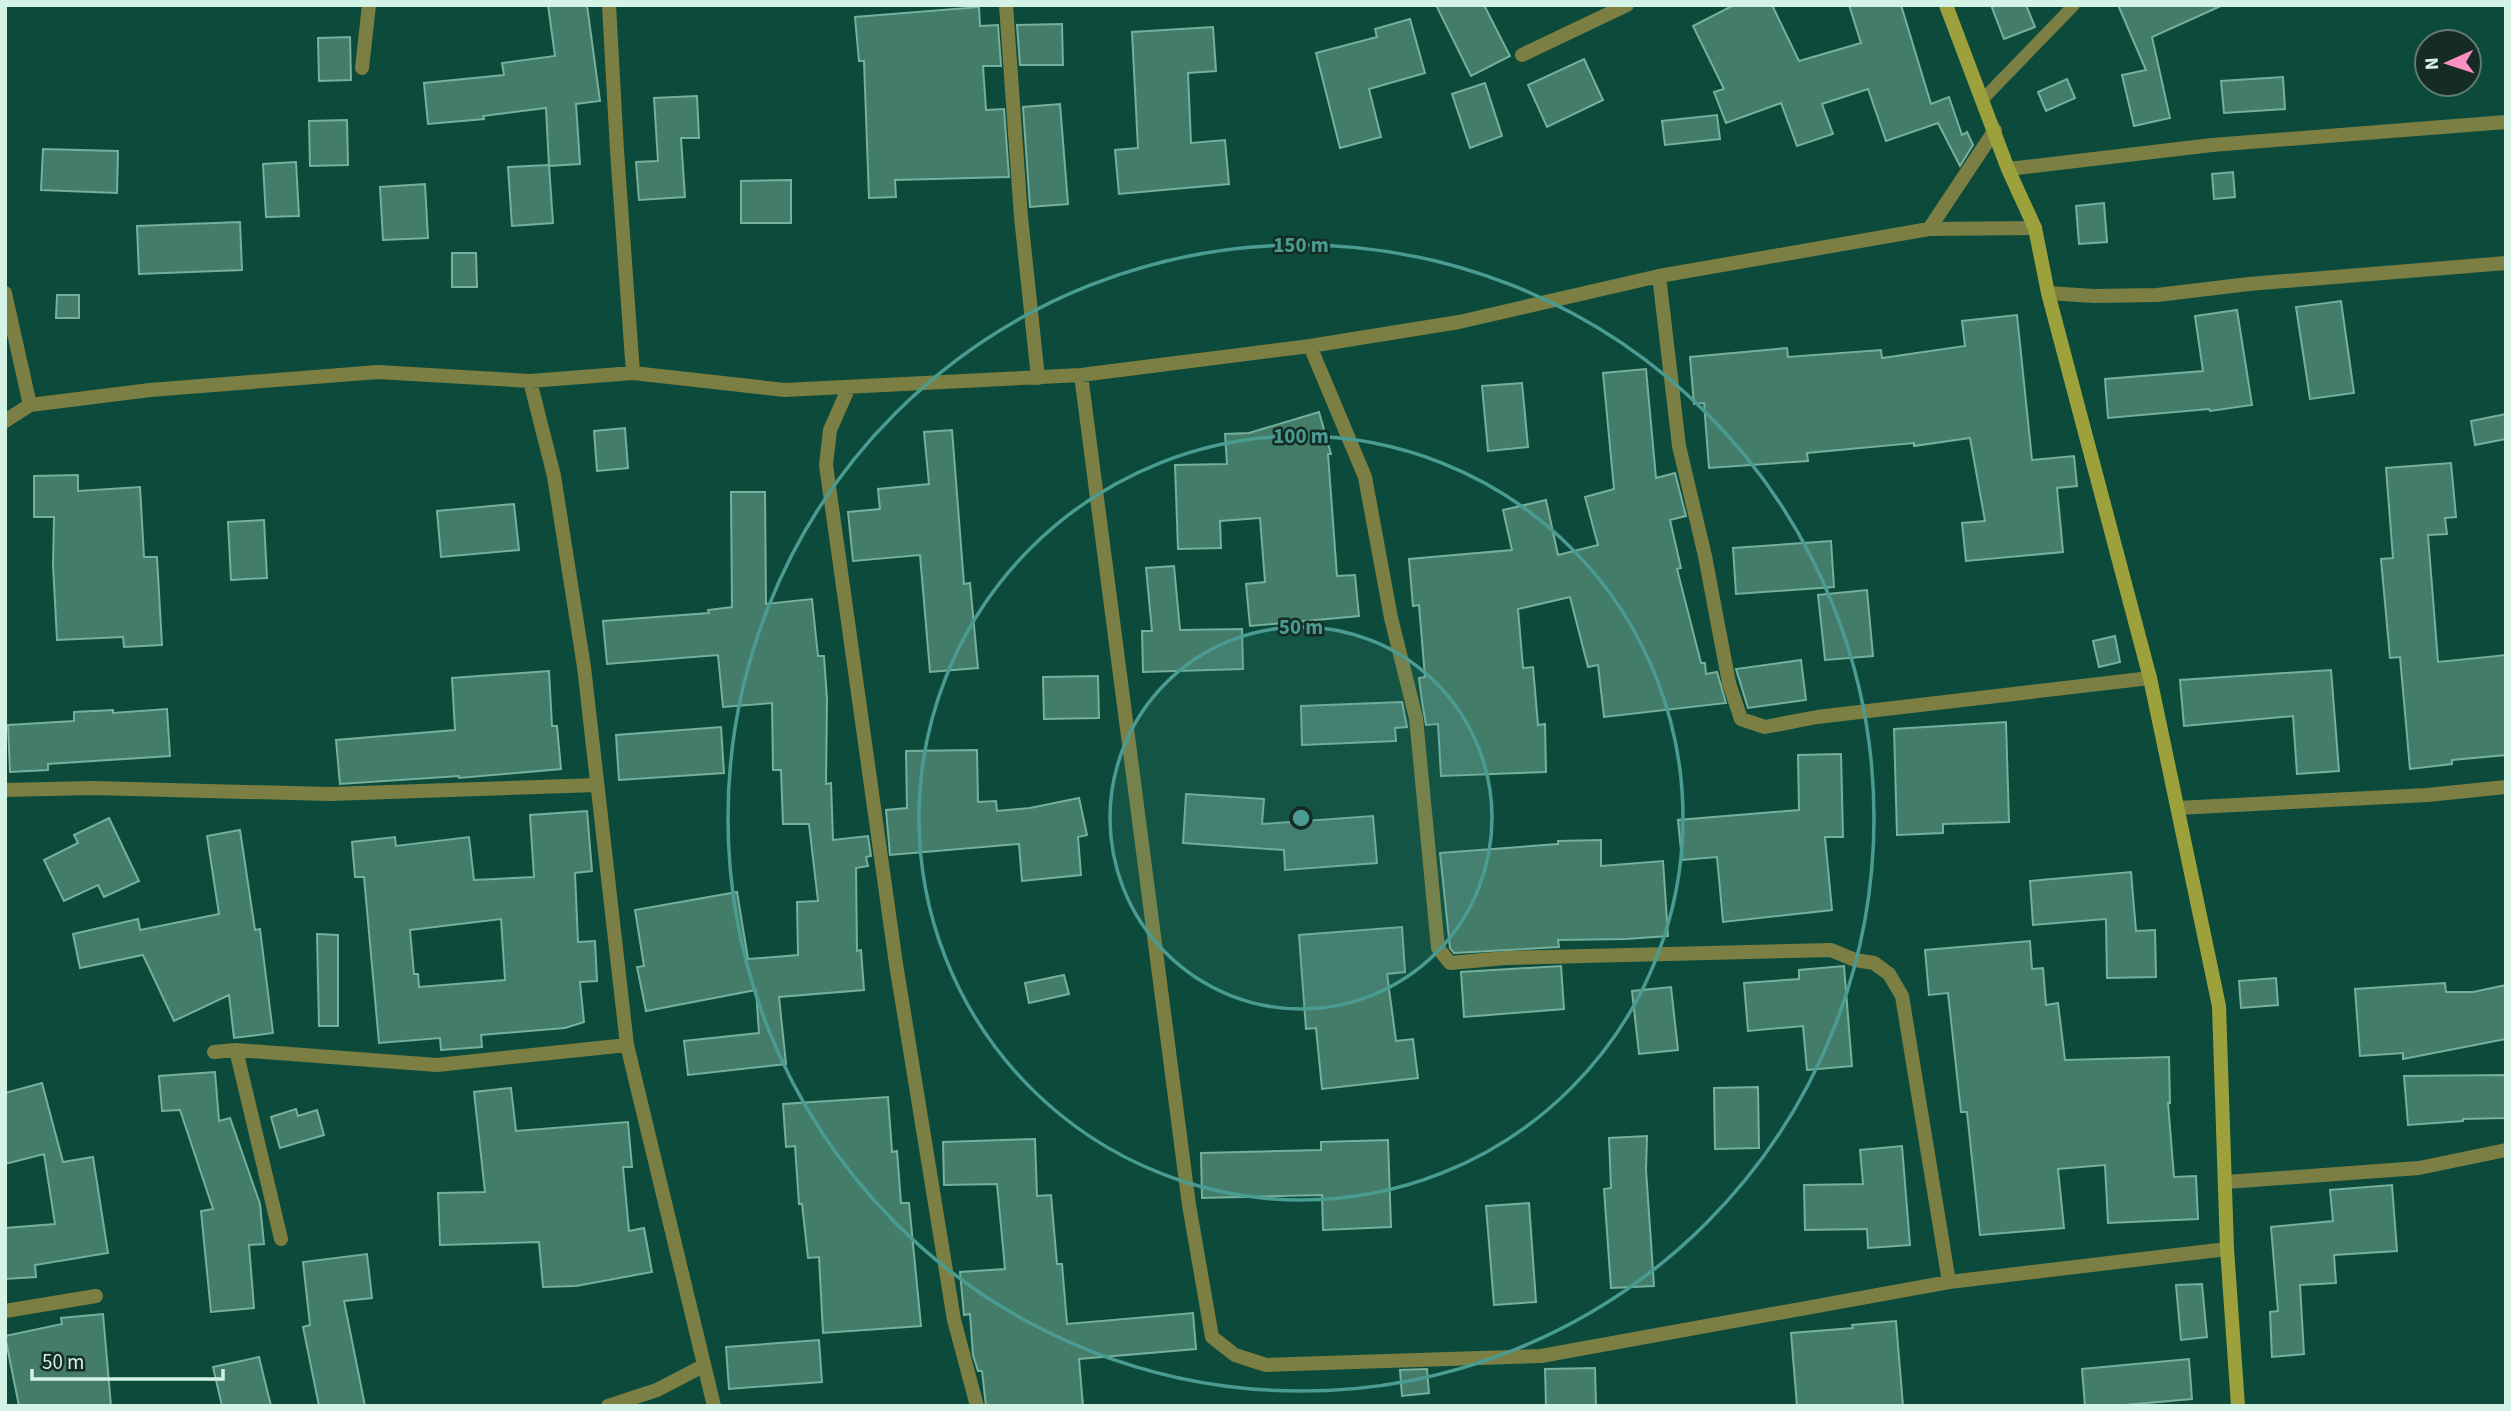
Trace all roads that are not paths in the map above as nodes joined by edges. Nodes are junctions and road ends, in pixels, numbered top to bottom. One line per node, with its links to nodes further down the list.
1 (369, 5): 8 (street)
2 (609, 5): 20 (street)
3 (1006, 5): 22 (street)
4 (1627, 5): 7 (street)
5 (1946, 5): 9 (street)
6 (2074, 5): 9 (lane)
7 (1522, 55)
8 (362, 68)
9 (1983, 99): 11 (street)
10 (2506, 122): 12 (street)
11 (1995, 130): 12 (street); 14 (street)
12 (2008, 169): 13 (street)
13 (2035, 228): 14 (street); 18 (street)
14 (1929, 229): 16 (street)
15 (2506, 263): 18 (street)
16 (1659, 276): 19 (street); 27 (street)
17 (5, 293): 25 (street)
18 (2048, 293): 27 (street)
19 (1310, 346): 21 (street); 39 (street)
20 (633, 373): 23 (street); 24 (street)
21 (1081, 375): 22 (street); 39 (street)
22 (1038, 378): 24 (street)
23 (530, 380): 25 (street); 28 (street)
24 (849, 387): 45 (street)
25 (30, 405): 26 (street)
26 (5, 421)
27 (2150, 678): 31 (street)
28 (597, 785): 30 (street); 32 (street)
29 (2506, 787): 31 (street)
30 (5, 790)
31 (2178, 808): 36 (street)
32 (627, 1045): 33 (street); 42 (street)
33 (236, 1050): 34 (street); 37 (street)
34 (214, 1052)
35 (2506, 1150): 36 (street)
36 (2226, 1182): 38 (street)
37 (281, 1239)
38 (2227, 1249): 39 (street); 46 (street)
39 (1949, 1282)
40 (96, 1296): 41 (street)
41 (5, 1311)
42 (703, 1366): 43 (street); 44 (street)
43 (608, 1406)
44 (714, 1406)
45 (977, 1406)
46 (2238, 1406)

